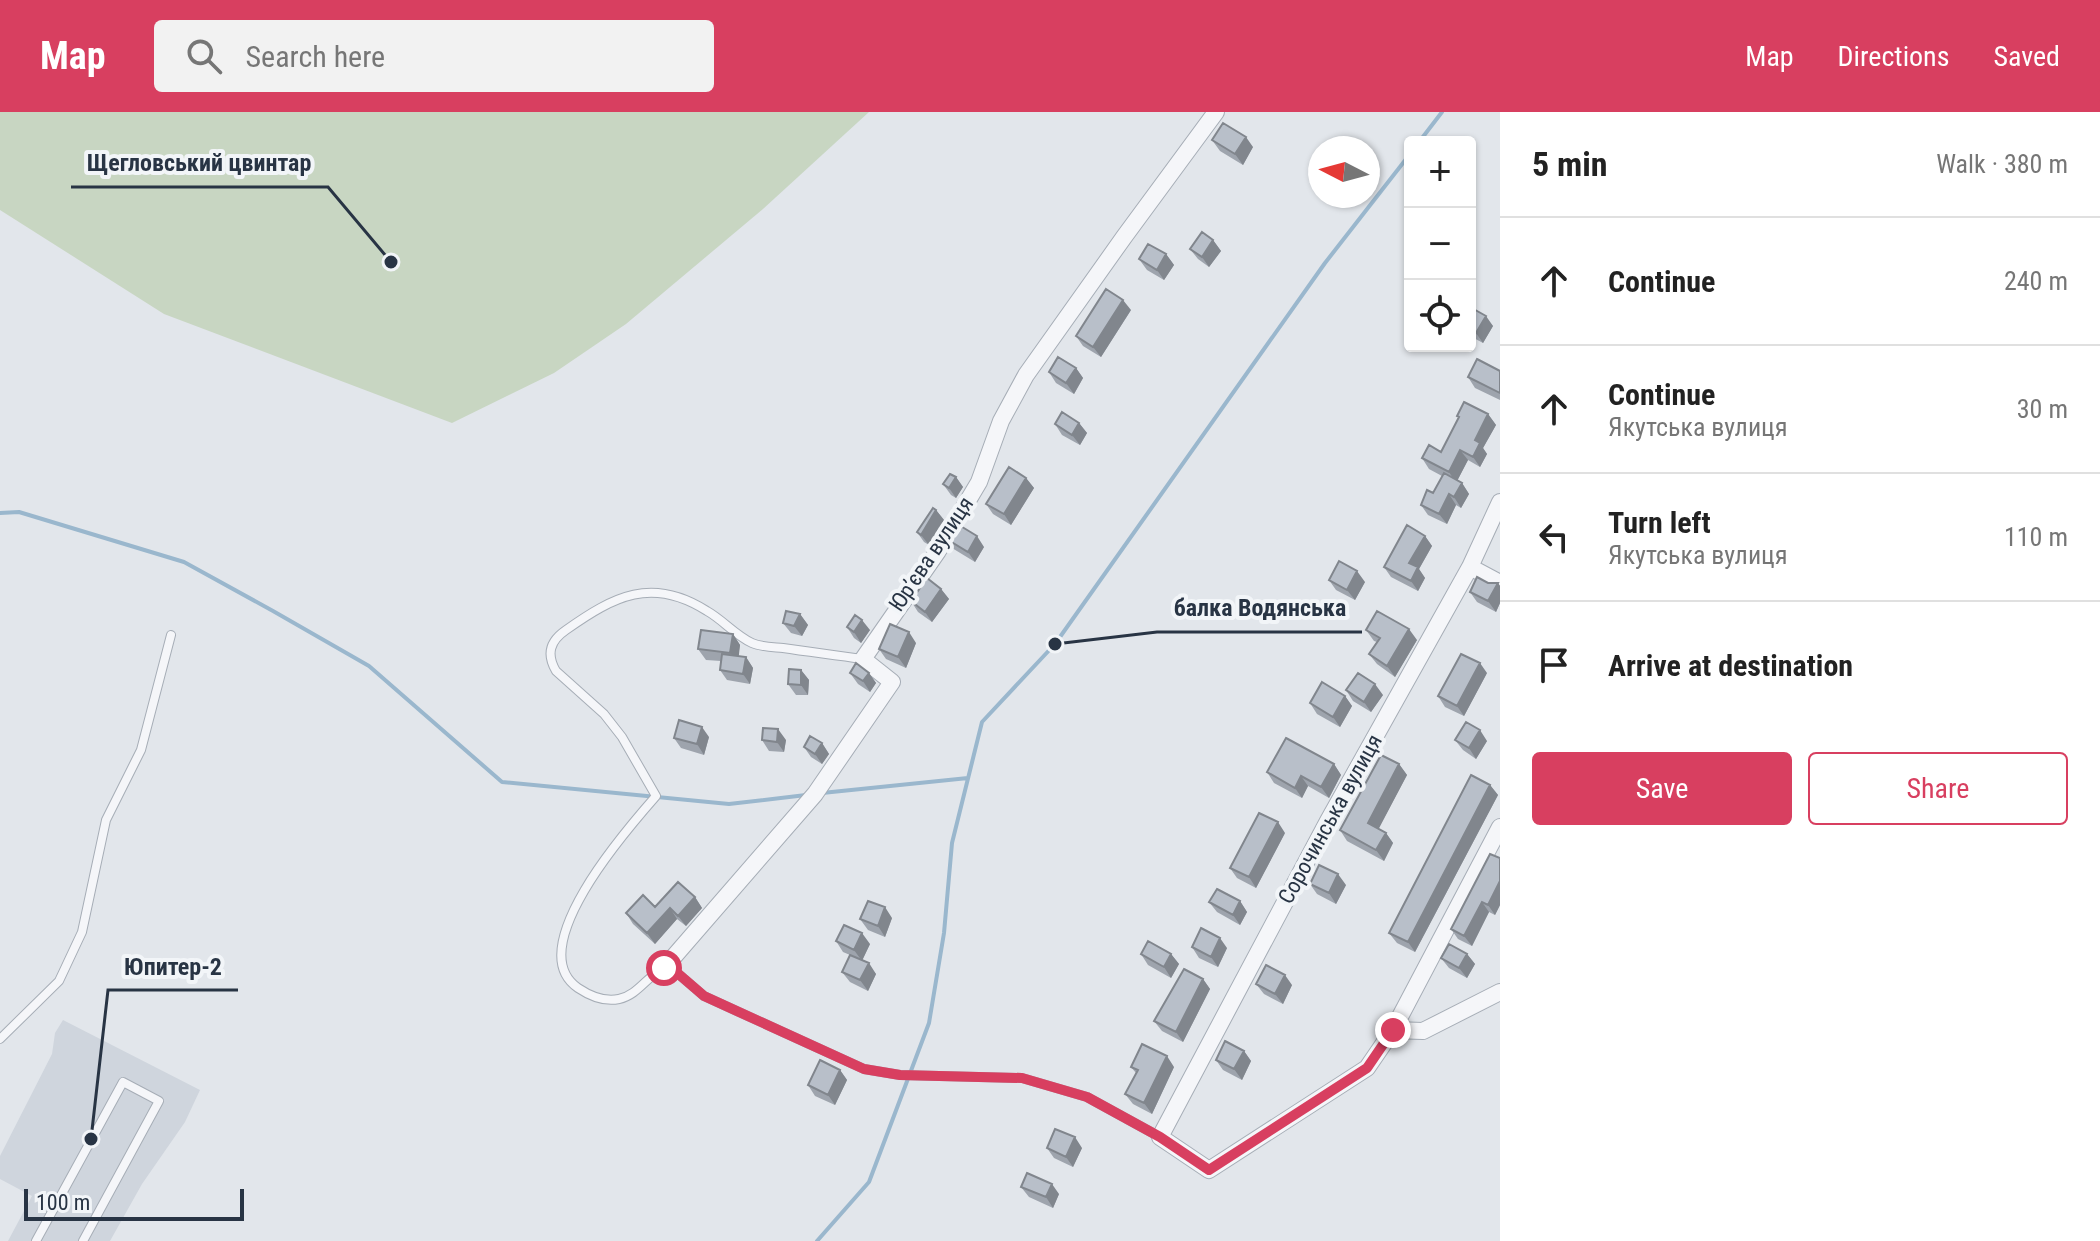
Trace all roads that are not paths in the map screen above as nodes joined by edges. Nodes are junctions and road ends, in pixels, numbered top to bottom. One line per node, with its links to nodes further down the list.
1 (1216, 112): 6 (street, Юр’єва вулиця)
2 (1500, 502): 3 (street, Сорочинська вулиця)
3 (1470, 567): 4 (street); 12 (street, Сорочинська вулиця)
4 (1500, 583)
5 (171, 635): 11 (lane)
6 (863, 659): 8 (street); 8 (lane)
7 (1500, 827): 10 (street)
8 (664, 968): 12 (lane)
9 (1500, 992): 10 (street)
10 (1393, 1030): 12 (street)
11 (0, 1039)
12 (1160, 1137)
13 (36, 1241): 14 (lane)
14 (83, 1241)

